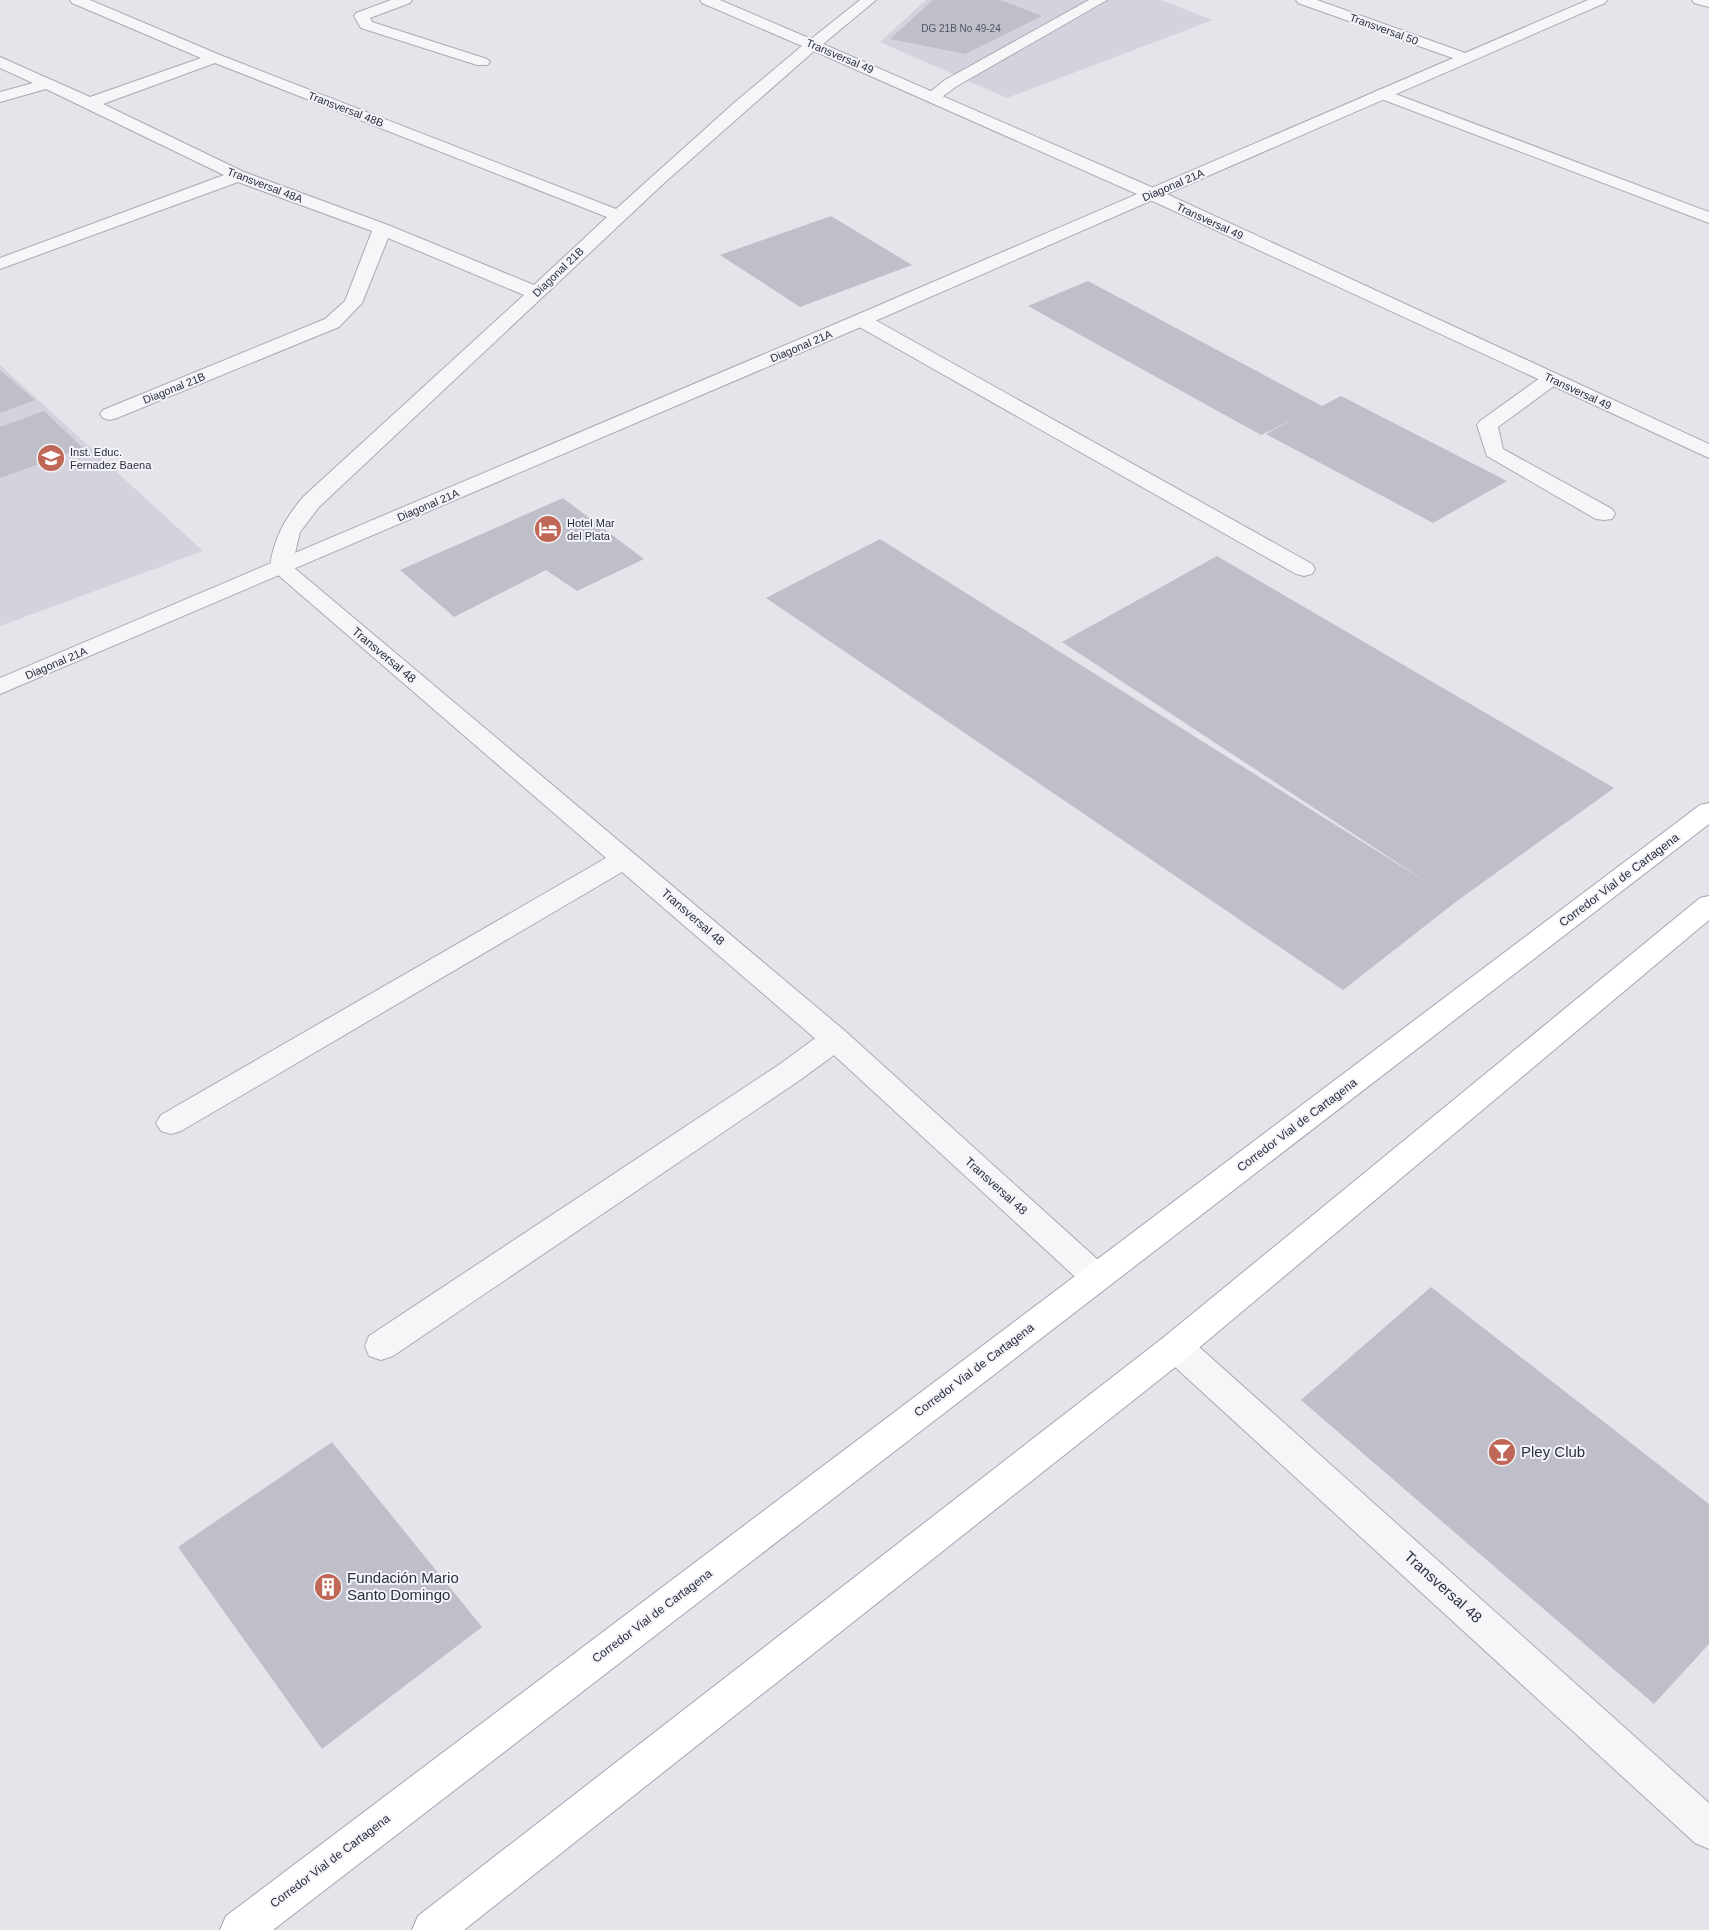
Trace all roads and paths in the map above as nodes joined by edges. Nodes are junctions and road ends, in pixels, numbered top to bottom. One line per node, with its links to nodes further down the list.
1 (76, 0): 11 (street, Transversal 48B)
2 (405, 0): 14 (street)
3 (707, 0): 10 (street, Transversal 49)
4 (868, 0): 10 (street, Diagonal 21B)
5 (1100, 0): 17 (street)
6 (1302, 0): 12 (street, Transversal 50)
7 (1600, 0): 12 (street, Diagonal 21A)
8 (1699, 0): 9 (street)
9 (1709, 3)
10 (811, 44): 17 (street, Transversal 49); 22 (street, Diagonal 21B)
11 (215, 58): 19 (street); 22 (street, Transversal 48B)
12 (1466, 58): 16 (street, Diagonal 21A)
13 (0, 62): 15 (street, Transversal 48A)
14 (482, 62)
15 (46, 84): 18 (street); 19 (street, Transversal 48A)
16 (1382, 94): 21 (street, Diagonal 21A); 23 (street)
17 (934, 96): 21 (street, Transversal 49)
18 (0, 97)
19 (89, 102): 20 (street, Transversal 48A)
20 (238, 176): 24 (street, Transversal 48A); 25 (street)
21 (1152, 194): 27 (street, Diagonal 21A); 28 (street, Transversal 49)
22 (617, 215): 26 (street, Diagonal 21B)
23 (1709, 218)
24 (382, 229): 26 (street, Transversal 48A); 29 (street, Diagonal 21B)
25 (0, 264)
26 (536, 293): 32 (street, Diagonal 21B)
27 (861, 320): 32 (street, Diagonal 21A); 33 (street)
28 (1551, 379): 30 (street, Transversal 49); 31 (street)
29 (110, 414)
30 (1709, 452)
31 (1604, 514)
32 (281, 568): 34 (street, Diagonal 21A); 36 (street, Transversal 48)
33 (1304, 569)
34 (0, 687)
35 (1709, 811): 40 (main road, Corredor Vial de Cartagena)
36 (625, 859): 38 (street, Transversal 48); 39 (street)
37 (1709, 905): 42 (main road)
38 (835, 1038): 40 (street, Transversal 48); 41 (street)
39 (171, 1122)
40 (1096, 1277): 44 (main road, Corredor Vial de Cartagena)
41 (381, 1346)
42 (1176, 1347): 43 (street, Transversal 48); 45 (main road)
43 (1709, 1828)
44 (240, 1930)
45 (432, 1930)

